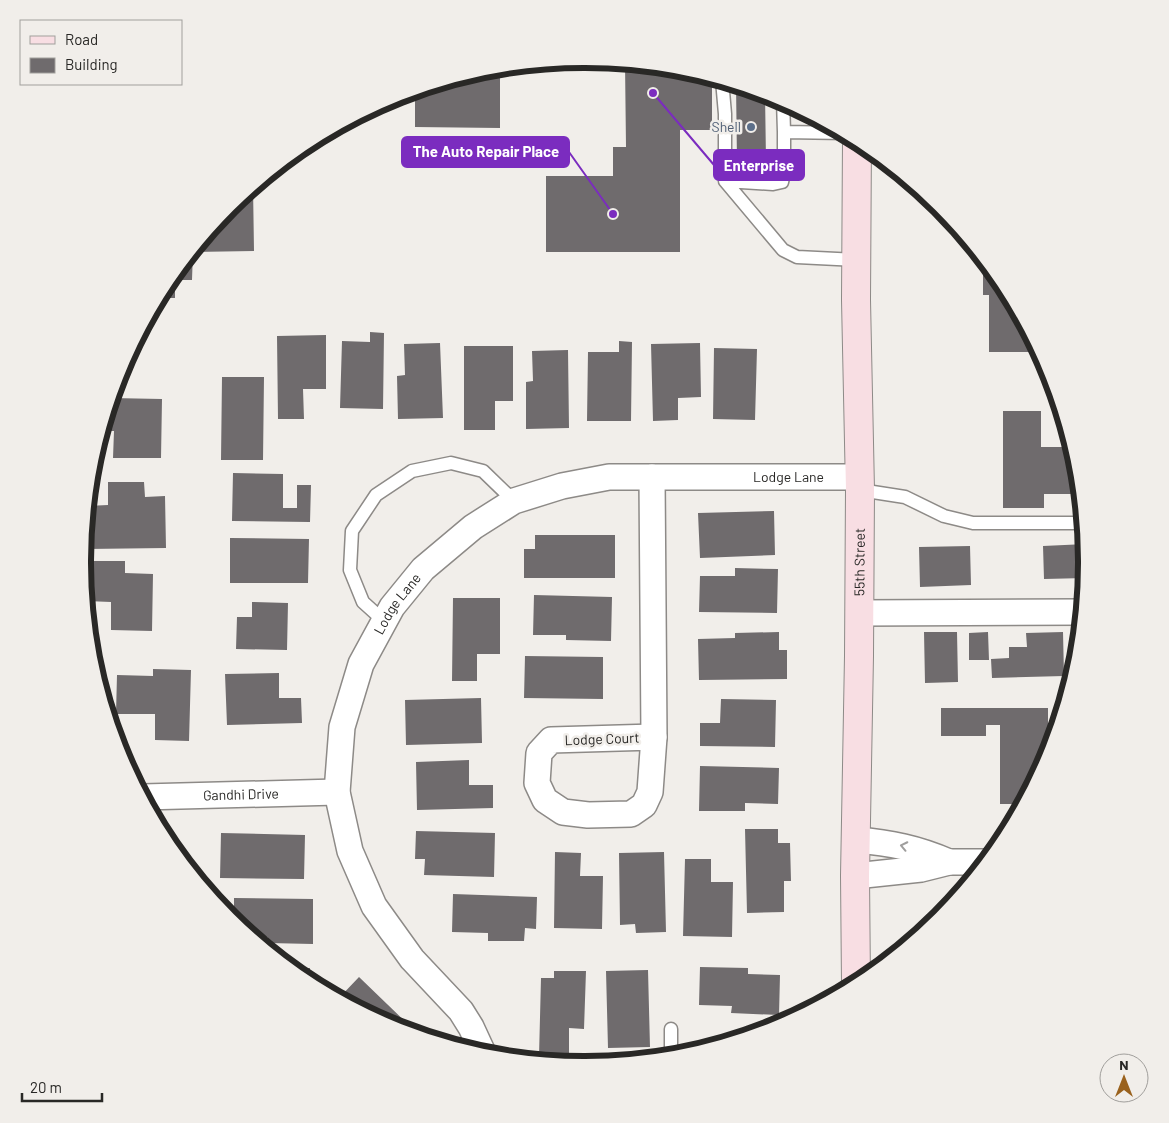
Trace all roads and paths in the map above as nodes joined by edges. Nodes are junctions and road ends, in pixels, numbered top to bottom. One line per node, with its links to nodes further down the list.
1 (723, 87): 6 (lane)
2 (783, 109): 3 (lane)
3 (784, 132): 4 (lane); 6 (lane)
4 (831, 134)
5 (857, 150): 7 (main road, 55th Street)
6 (725, 181): 7 (lane)
7 (856, 260): 9 (main road, 55th Street)
8 (652, 477): 9 (street, Lodge Lane); 10 (street, Lodge Lane); 15 (street, Lodge Court)
9 (860, 484): 11 (lane); 13 (main road, 55th Street)
10 (514, 500): 14 (street, Lodge Lane); 14 (lane)
11 (1076, 523)
12 (1075, 612): 13 (street)
13 (859, 613): 18 (main road, 55th Street)
14 (384, 621): 16 (street, Lodge Lane)
15 (654, 737): 15 (street, Lodge Court)
16 (337, 792): 17 (street, Gandhi Drive); 24 (street, Lodge Lane)
17 (151, 797)
18 (856, 840): 19 (street, one-way to 18); 21 (main road, 55th Street)
19 (949, 862): 20 (street); 21 (street)
20 (976, 862)
21 (855, 876): 22 (main road, 55th Street)
22 (856, 974)
23 (671, 1029): 25 (lane)
24 (478, 1044)
25 (671, 1048)

